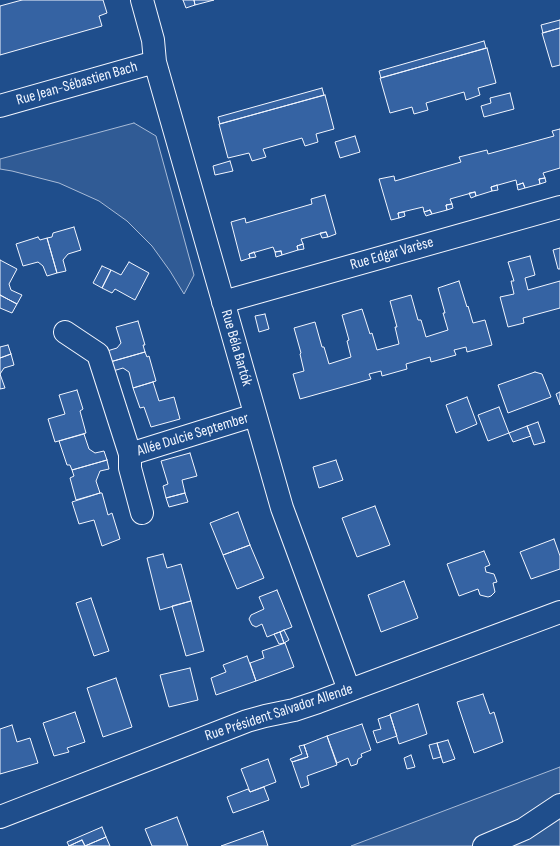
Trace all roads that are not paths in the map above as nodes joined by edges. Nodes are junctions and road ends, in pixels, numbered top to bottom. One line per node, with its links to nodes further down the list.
1 (142, 0): 2 (street, Rue Béla Bartók)
2 (155, 62): 3 (street, Rue Jean-Sébastien Bach); 5 (street, Rue Béla Bartók)
3 (0, 106)
4 (560, 207): 5 (street, Rue Edgar Varèse)
5 (223, 302): 7 (street, Rue Béla Bartók)
6 (65, 332): 8 (street, Allée Dulcie September)
7 (256, 415): 8 (street, Allée Dulcie September); 11 (street, Rue Béla Bartók)
8 (130, 454): 9 (street, Allée Dulcie September)
9 (142, 513)
10 (560, 612): 11 (street, Rue Président Salvador Allende)
11 (349, 690): 13 (street, Rue Président Salvador Allende)
12 (560, 805): 14 (street)
13 (0, 818)
14 (484, 846)

